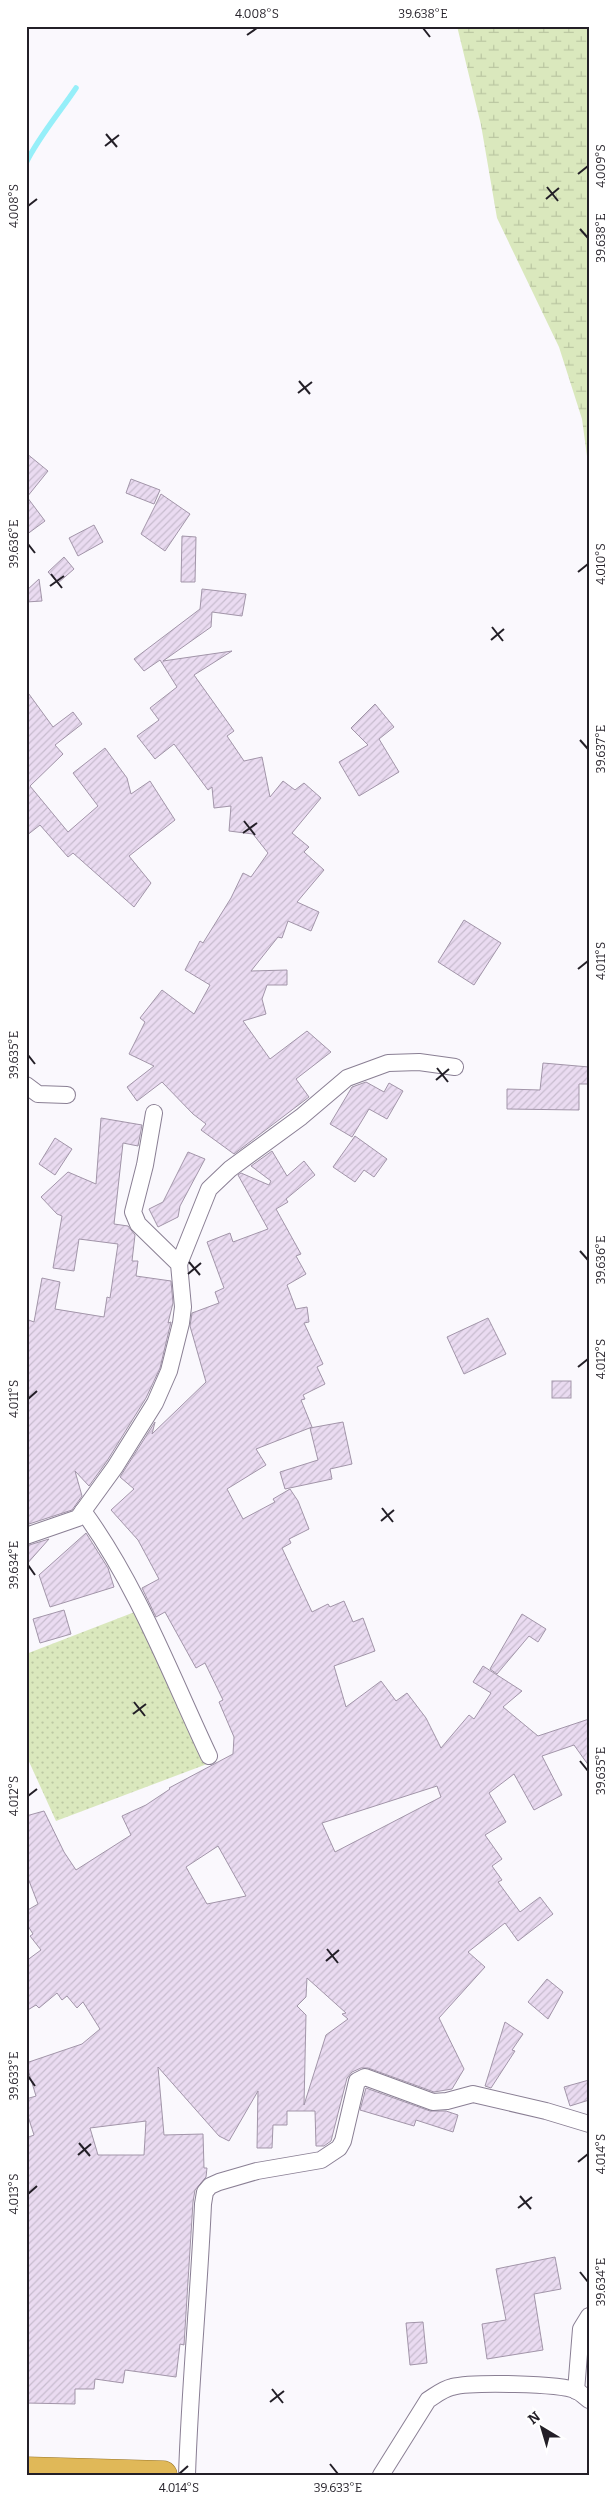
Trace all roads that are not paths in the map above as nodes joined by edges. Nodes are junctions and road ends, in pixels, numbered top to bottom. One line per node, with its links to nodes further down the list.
1 (455, 1067): 5 (street)
2 (26, 1085): 3 (street)
3 (67, 1095)
4 (154, 1113): 5 (street)
5 (179, 1264): 6 (street)
6 (83, 1511): 7 (street); 8 (street)
7 (26, 1536)
8 (209, 1756)
9 (589, 2124): 14 (street)
10 (589, 2316): 11 (street)
11 (582, 2396): 15 (street)
12 (26, 2471): 13 (highway)
13 (163, 2475)
14 (187, 2475)
15 (381, 2475)

